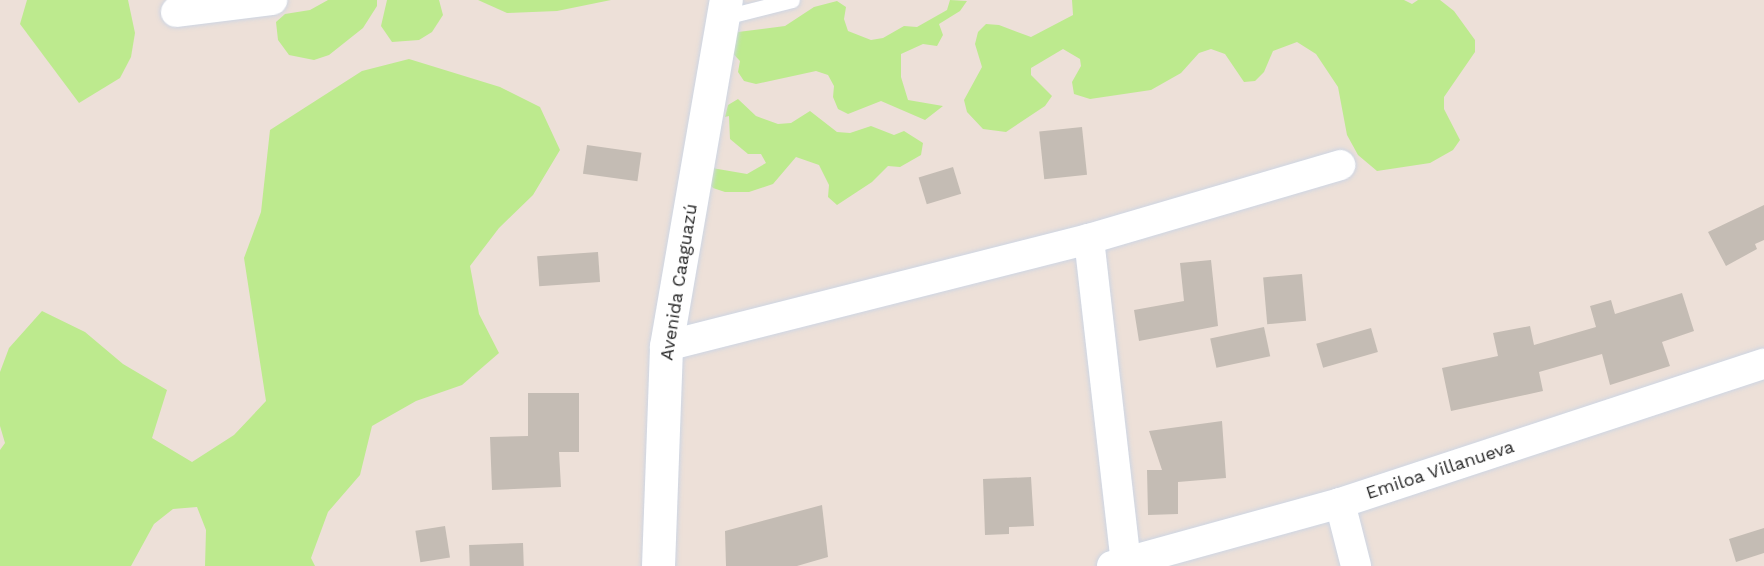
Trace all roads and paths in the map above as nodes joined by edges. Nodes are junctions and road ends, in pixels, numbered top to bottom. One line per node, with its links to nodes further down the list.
1 (272, 0): 4 (street)
2 (792, 0): 3 (lane)
3 (725, 8): 7 (street, Avenida Caaguazú)
4 (176, 12)
5 (1340, 165): 6 (street)
6 (1089, 239): 7 (street); 10 (street)
7 (666, 346): 11 (street, Avenida Caaguazú)
8 (1764, 364): 9 (street, Emiloa Villanueva)
9 (1340, 503): 10 (street, Emiloa Villanueva); 12 (street)
10 (1119, 564)
11 (658, 566)
12 (1356, 566)

